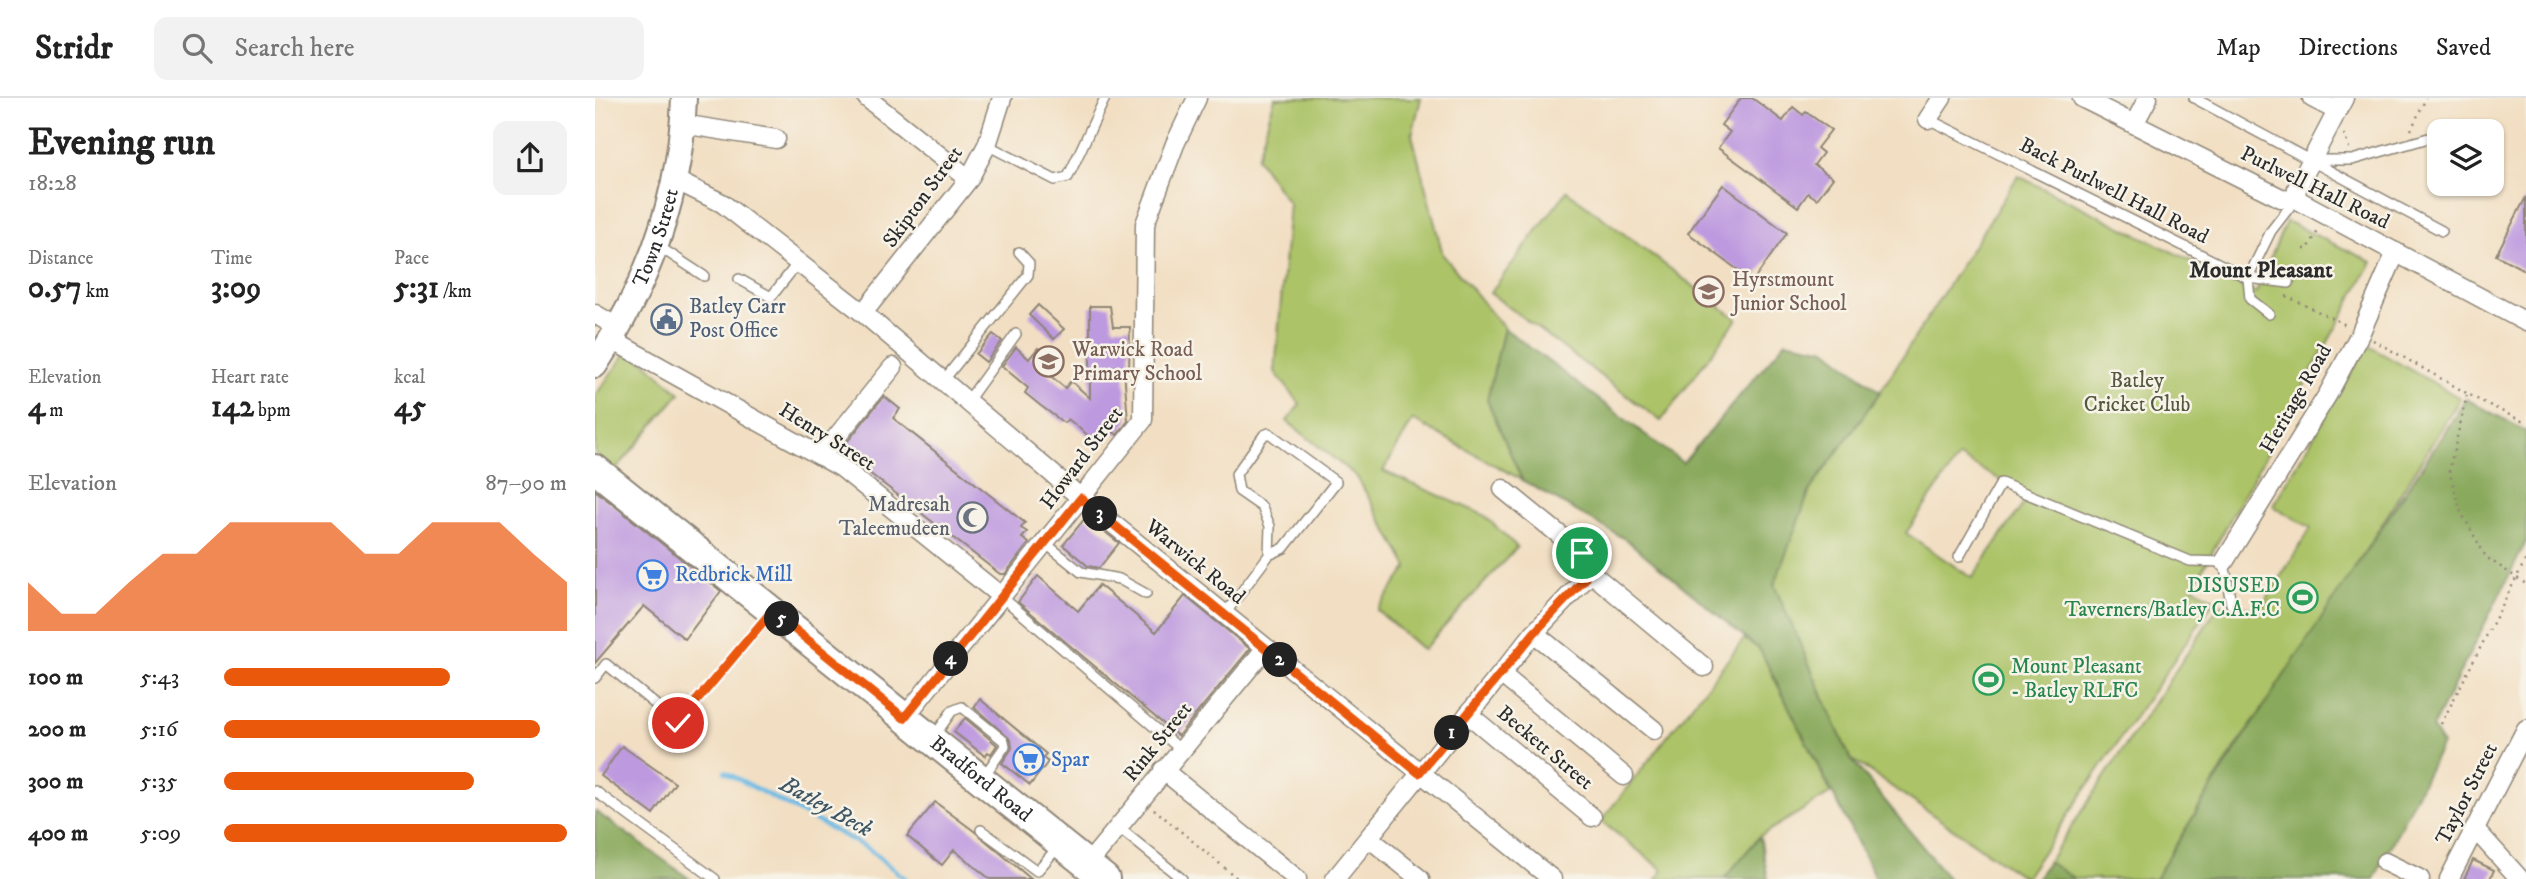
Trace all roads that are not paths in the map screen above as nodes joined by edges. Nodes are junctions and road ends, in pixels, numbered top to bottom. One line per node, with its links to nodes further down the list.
1 (684, 98): 13 (street, Town Street)
2 (867, 98): 19 (street)
3 (1002, 98): 17 (street, Skipton Street)
4 (1105, 98): 17 (lane)
5 (1197, 98): 44 (street, Howard Street)
6 (1942, 98): 12 (street)
7 (2082, 98): 14 (street, Purlwell Hall Road)
8 (2148, 98): 14 (street)
9 (2194, 98): 18 (lane, Purlwell Hall Road)
10 (2312, 98): 11 (street)
11 (2340, 104): 18 (street)
12 (1928, 118): 28 (lane, Back Purlwell Hall Road)
13 (682, 124): 16 (street); 20 (street, Town Street)
14 (2134, 124): 21 (street, Purlwell Hall Road)
15 (2427, 138): 18 (lane)
16 (776, 139)
17 (987, 145): 19 (street, Skipton Street)
18 (2312, 160): 21 (street); 22 (lane, Purlwell Hall Road)
19 (968, 179): 31 (street, Skipton Street)
20 (675, 180): 23 (street, Town Street); 26 (street, Warwick Road)
21 (2296, 199): 25 (street, Purlwell Hall Road); 28 (lane)
22 (2442, 231)
23 (657, 245): 27 (lane); 35 (street, Town Street)
24 (1019, 252): 39 (lane)
25 (2396, 252): 34 (street, Purlwell Hall Road); 50 (street, Heritage Road)
26 (797, 264): 29 (lane); 31 (street, Warwick Road)
27 (704, 276)
28 (2248, 278): 30 (lane, Back Purlwell Hall Road); 33 (lane)
29 (739, 279)
30 (2288, 283)
31 (863, 313): 39 (street, Warwick Road)
32 (595, 314): 35 (street, Henry Street)
33 (2269, 314)
34 (2526, 322)
35 (614, 333): 37 (street, Town Street); 41 (street, Henry Street)
36 (1016, 334): 40 (lane)
37 (595, 365)
38 (894, 367): 41 (street)
39 (943, 381): 40 (street, Warwick Road)
40 (967, 402): 44 (street, Warwick Road)
41 (821, 456): 53 (street, Henry Street)
42 (595, 469): 55 (main road, Bradford Road)
43 (1503, 489): 51 (street)
44 (1081, 498): 46 (street, Howard Street); 56 (street, Warwick Road)
45 (1269, 543): 47 (lane); 47 (lane); 48 (lane)
46 (1045, 544): 52 (lane); 53 (street, Howard Street)
47 (1283, 548): 48 (lane)
48 (1269, 555): 56 (lane)
49 (1959, 557): 50 (lane)
50 (2224, 562): 54 (lane)
51 (1586, 572): 57 (street); 59 (street)
52 (1146, 594)
53 (1002, 597): 63 (street, Howard Street); 67 (lane)
54 (2231, 604)
55 (772, 611): 61 (lane); 63 (main road, Bradford Road)
56 (1224, 615): 58 (street, Warwick Road)
57 (1534, 633): 60 (street); 65 (street)
58 (1265, 649): 67 (street, Rink Street); 69 (street, Warwick Road)
59 (1700, 670)
60 (1501, 674): 62 (street); 70 (street)
61 (595, 678)
62 (1468, 714): 69 (street); 73 (street, Beckett Street)
63 (904, 718): 66 (main road, Bradford Road)
64 (2526, 729): 75 (street, Taylor Street)
65 (1654, 730)
66 (932, 740): 71 (main road, Bradford Road); 71 (lane)
67 (1180, 749): 68 (street, Rink Street)
68 (1163, 770): 74 (street, Rink Street); 83 (street)
69 (1419, 773): 77 (street); 86 (street, Warwick Road)
70 (1624, 776)
71 (981, 779): 78 (main road, Bradford Road)
72 (595, 791): 81 (lane)
73 (1592, 817)
74 (1118, 827): 80 (street, Rink Street); 82 (lane)
75 (2475, 829): 88 (street, Taylor Street); 89 (street)
76 (981, 830): 78 (lane)
77 (1369, 838): 84 (street); 85 (street)
78 (1061, 844): 80 (main road, Bradford Road)
79 (2385, 862): 87 (street)
80 (1096, 872)
81 (715, 879)
82 (1182, 879)
83 (1297, 879)
84 (1335, 879)
85 (1420, 879)
86 (1552, 879)
87 (2420, 879)
88 (2449, 879)
89 (2520, 879)

